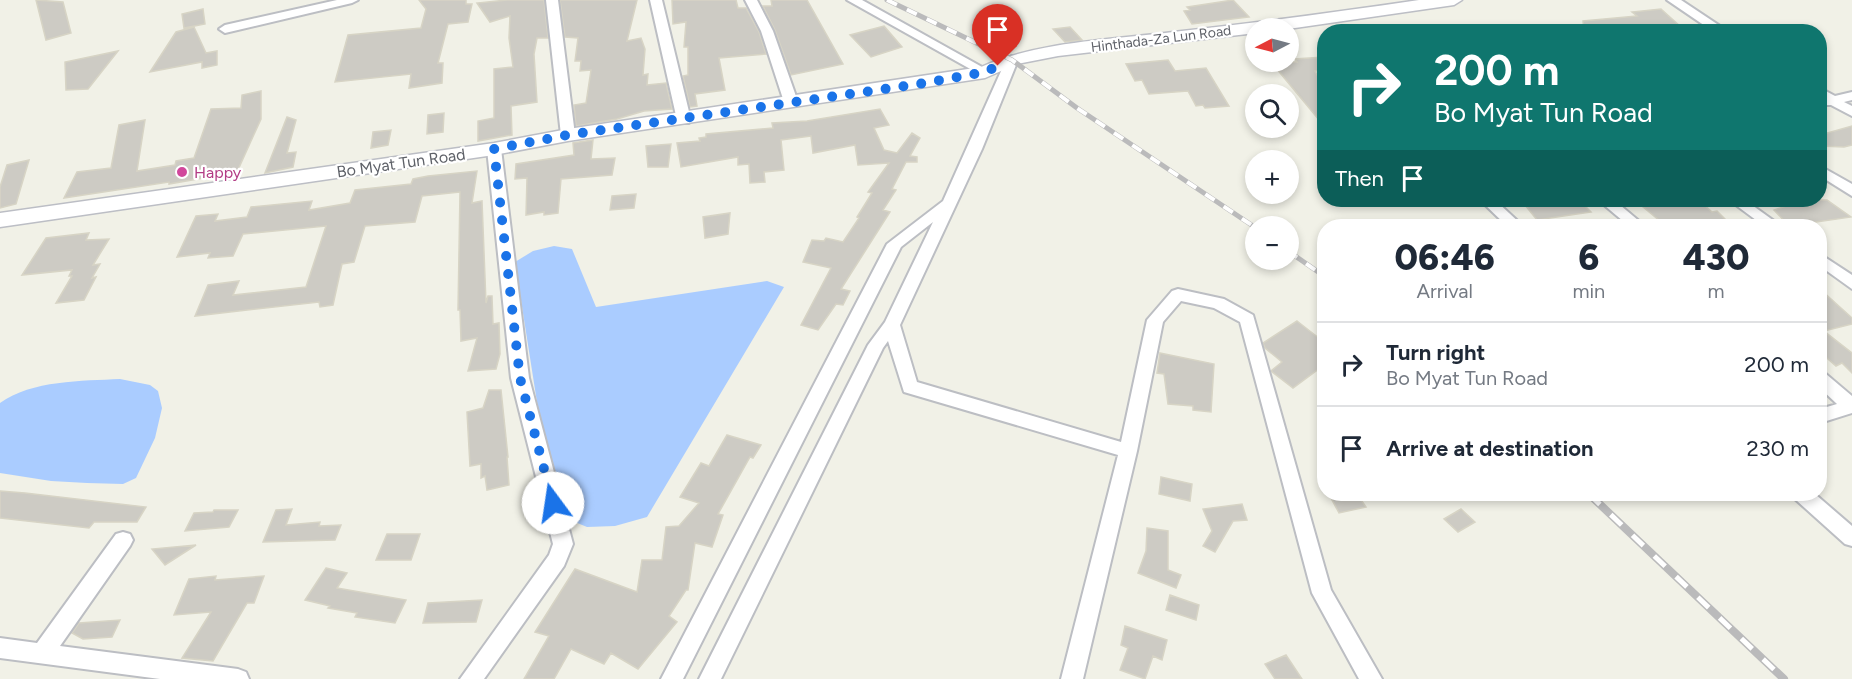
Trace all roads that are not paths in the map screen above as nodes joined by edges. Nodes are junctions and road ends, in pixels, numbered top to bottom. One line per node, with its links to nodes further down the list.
1 (350, 0): 9 (street)
2 (552, 0): 18 (street)
3 (656, 0): 17 (street)
4 (751, 0): 13 (street)
5 (853, 0): 11 (street)
6 (1454, 0): 10 (main road, Hinthada-Za Lun Road)
7 (1673, 0): 8 (street)
8 (1710, 24)
9 (225, 29)
10 (1012, 60): 11 (main road, Bo Myat Tun Road); 22 (street)
11 (985, 72): 13 (main road, Bo Myat Tun Road)
12 (1852, 96): 14 (street)
13 (791, 102): 17 (main road, Bo Myat Tun Road)
14 (1827, 102)
15 (1827, 102): 16 (street)
16 (1852, 112)
17 (684, 120): 18 (main road, Bo Myat Tun Road)
18 (568, 135): 19 (main road, Bo Myat Tun Road)
19 (494, 149): 29 (main road, Bo Myat Tun Road); 43 (street)
20 (1827, 175): 21 (street)
21 (1852, 191)
22 (947, 205): 32 (street); 44 (street)
23 (1495, 207): 26 (street)
24 (1614, 207): 27 (street)
25 (1746, 207): 28 (street)
26 (1508, 219)
27 (1629, 219)
28 (1764, 219)
29 (0, 220)
30 (1827, 264): 31 (street)
31 (1852, 283)
32 (892, 325): 36 (street); 45 (street)
33 (1827, 385): 34 (street)
34 (1852, 406): 35 (street)
35 (1827, 414)
36 (1128, 451): 46 (street); 47 (street)
37 (1811, 501): 38 (street)
38 (1852, 538)
39 (123, 540): 41 (street)
40 (0, 648): 41 (street)
41 (42, 654): 42 (street)
42 (238, 679)
43 (471, 679)
44 (672, 679)
45 (710, 679)
46 (1072, 679)
47 (1371, 679)

